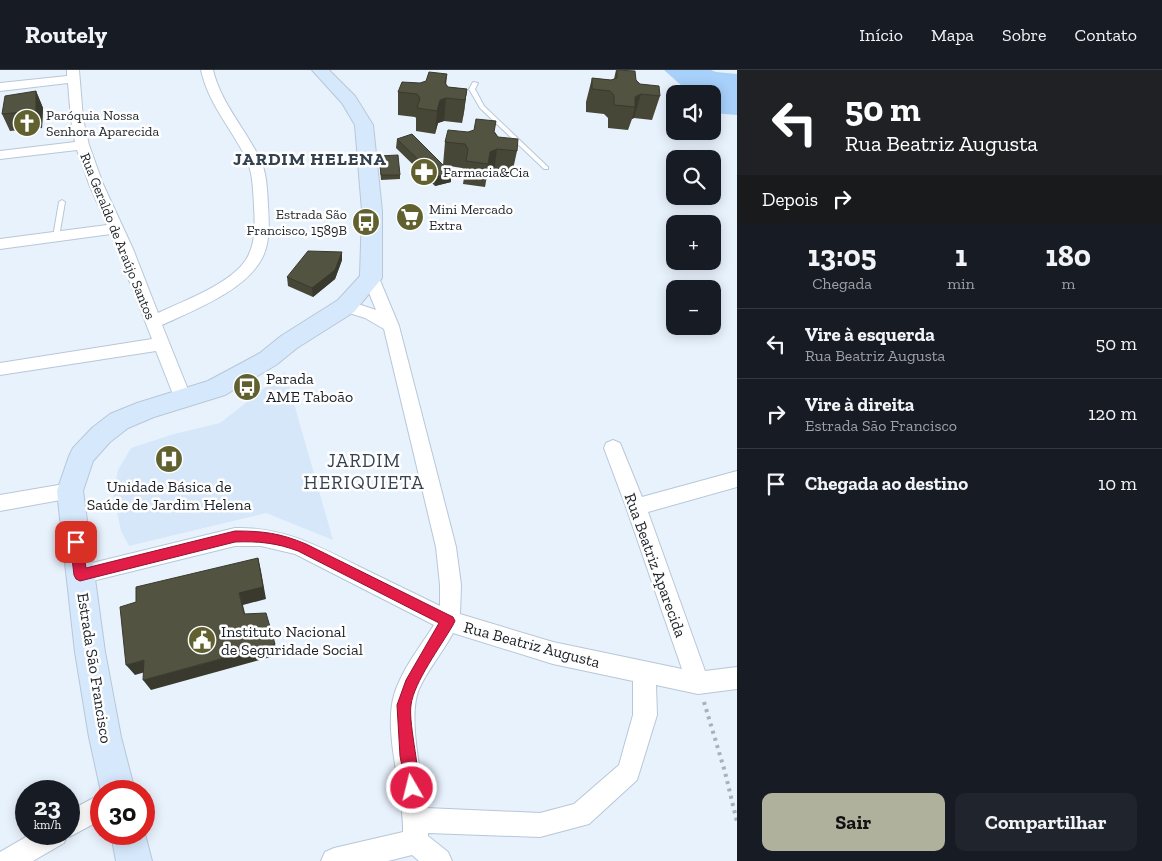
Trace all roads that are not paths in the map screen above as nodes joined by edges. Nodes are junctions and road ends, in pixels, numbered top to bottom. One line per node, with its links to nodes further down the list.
1 (207, 70): 15 (street)
2 (320, 70): 13 (main road)
3 (73, 75): 5 (street); 6 (street, Rua Geraldo de Araújo Santos)
4 (475, 83): 8 (lane)
5 (0, 87)
6 (82, 146): 7 (street); 10 (street, Rua Geraldo de Araújo Santos)
7 (0, 155)
8 (546, 168)
9 (62, 202): 11 (lane)
10 (116, 229): 11 (street); 15 (street, Rua Geraldo de Araújo Santos)
11 (56, 237): 12 (street)
12 (0, 244)
13 (371, 278): 14 (main road, Estrada São Francisco); 16 (street)
14 (346, 306): 16 (street); 19 (main road, Estrada São Francisco)
15 (154, 322): 17 (street, Rua Geraldo de Araújo Santos)
16 (391, 326): 26 (street)
17 (162, 344): 18 (street); 19 (street, Rua Geraldo de Araújo Santos)
18 (0, 369)
19 (182, 397): 22 (main road, Estrada São Francisco)
20 (613, 448): 24 (street, Rua Beatriz Aparecida)
21 (737, 479): 24 (street)
22 (70, 491): 23 (street); 25 (main road, Estrada São Francisco)
23 (0, 503)
24 (636, 507): 29 (street, Rua Beatriz Aparecida)
25 (80, 575): 26 (street, Rua Beatriz Augusta); 30 (main road, Estrada São Francisco)
26 (448, 621): 27 (street, Rua Beatriz Augusta); 31 (street)
27 (644, 672): 29 (street, Rua Beatriz Augusta); 31 (street)
28 (737, 678): 29 (street, Rua Beatriz Augusta)
29 (698, 683)
30 (115, 780)
31 (416, 831): 36 (street); 37 (street)
32 (36, 845): 34 (street)
33 (130, 845): 35 (main road)
34 (9, 861)
35 (134, 861)
36 (334, 861)
37 (439, 861)

